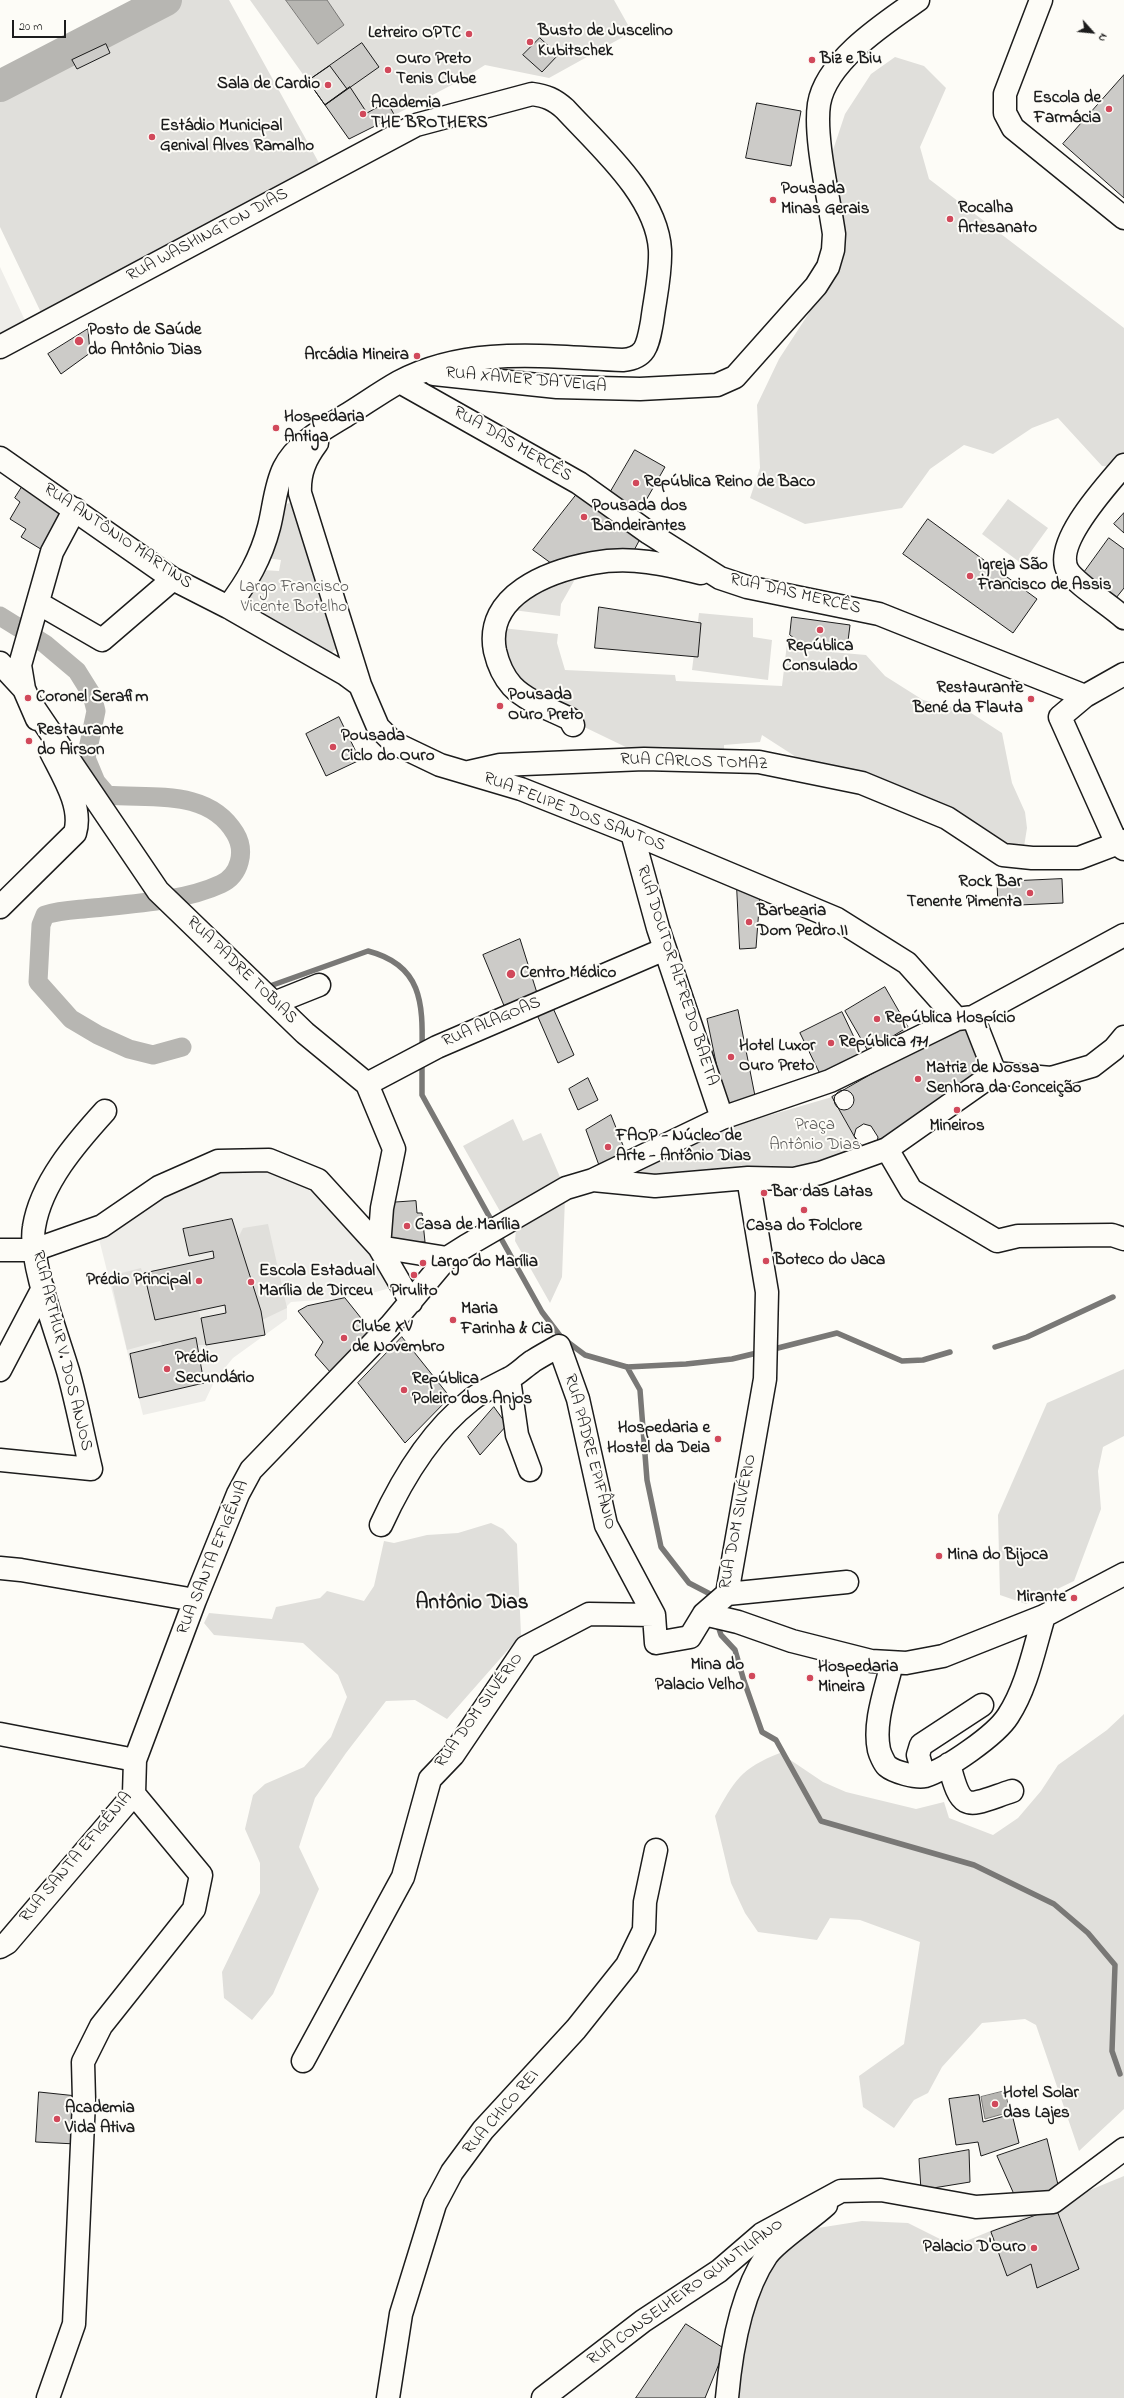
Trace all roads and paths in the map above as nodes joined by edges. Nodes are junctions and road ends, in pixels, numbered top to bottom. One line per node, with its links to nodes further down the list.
1 (918, 0): 5 (street, RUA XAVIER DA VEIGA)
2 (1041, 0): 3 (street)
3 (1124, 218)
4 (0, 347): 5 (street, RUA WASHINGTON DIAS)
5 (423, 372): 6 (street, RUA XAVIER DA VEIGA)
6 (400, 382): 7 (street, RUA XAVIER DA VEIGA); 11 (street, RUA DAS MERCÊS)
7 (329, 426): 14 (street, RUA XAVIER DA VEIGA); 18 (street, RUA FELIPE DOS SANTOS)
8 (0, 458): 10 (street, RUA ANTÔNIO MARTINS)
9 (1124, 465): 15 (street)
10 (75, 509): 12 (street, RUA ANTÔNIO MARTINS); 13 (street)
11 (720, 578): 19 (street, RUA DAS MERCÊS); 21 (street)
12 (173, 579): 13 (street); 14 (street, RUA ANTÔNIO MARTINS)
13 (38, 603): 20 (street)
14 (228, 607): 18 (street, RUA ANTÔNIO MARTINS)
15 (1124, 618)
16 (0, 663): 20 (street, RUA PADRE TOBIAS)
17 (1124, 674): 19 (street)
18 (360, 685): 22 (street, RUA FELIPE DOS SANTOS)
19 (1085, 696): 24 (street)
20 (28, 697): 25 (street); 29 (street, RUA PADRE TOBIAS)
21 (574, 725)
22 (465, 773): 23 (street, RUA FELIPE DOS SANTOS); 24 (street, RUA CARLOS TOMAZ)
23 (632, 833): 27 (street, RUA DOUTOR ALFREDO BAETA); 30 (street, RUA FELIPE DOS SANTOS)
24 (1122, 844)
25 (0, 907)
26 (1124, 935): 30 (street)
27 (664, 949): 33 (street, RUA ALAGOAS); 35 (street, RUA DOUTOR ALFREDO BAETA)
28 (319, 985): 29 (street)
29 (274, 1002): 33 (street, RUA PADRE TOBIAS)
30 (965, 1018): 32 (street); 35 (street)
31 (1124, 1037): 32 (street)
32 (995, 1073): 36 (street)
33 (367, 1084): 40 (street, RUA PADRE TOBIAS)
34 (105, 1111): 42 (street, RUA ARTHUR V. DOS ANJOS)
35 (722, 1118): 38 (street)
36 (887, 1149): 37 (street); 39 (street)
37 (748, 1178): 38 (street); 54 (street, RUA DOM SILVÉRIO)
38 (592, 1180): 43 (street, RUA SANTA EFIGÊNIA)
39 (1124, 1239)
40 (379, 1247): 42 (street); 43 (street); 45 (street)
41 (0, 1250): 42 (street)
42 (34, 1250): 44 (street, RUA ARTHUR V. DOS ANJOS)
43 (447, 1258): 45 (street, RUA SANTA EFIGÊNIA)
44 (43, 1288): 46 (street); 48 (street, RUA ARTHUR V. DOS ANJOS)
45 (411, 1302): 55 (street, RUA SANTA EFIGÊNIA)
46 (0, 1370)
47 (509, 1379): 49 (street); 50 (street, RUA PADRE EPIFÂNIO); 57 (street, RUA PADRE EPIFÂNIO)
48 (0, 1460)
49 (530, 1470)
50 (381, 1525)
51 (0, 1568): 55 (street)
52 (1124, 1574): 58 (street)
53 (848, 1582): 54 (street)
54 (727, 1594): 56 (street, RUA DOM SILVÉRIO)
55 (196, 1600): 62 (street, RUA SANTA EFIGÊNIA)
56 (704, 1614): 57 (street, RUA DOM SILVÉRIO); 59 (street)
57 (654, 1615): 69 (street, RUA DOM SILVÉRIO)
58 (1044, 1616): 59 (street); 63 (street)
59 (892, 1663): 64 (street)
60 (982, 1705): 64 (street)
61 (0, 1734): 62 (street)
62 (135, 1760): 66 (street, RUA SANTA EFIGÊNIA)
63 (949, 1764): 64 (street); 65 (street)
64 (924, 1776)
65 (1012, 1791)
66 (134, 1794): 68 (street, RUA SANTA EFIGÊNIA); 72 (street)
67 (656, 1850): 73 (street, RUA CHICO REI)
68 (0, 1947)
69 (303, 2061)
70 (1124, 2149): 71 (street, RUA CONSELHEIRO QUINTILIANO)
71 (841, 2191): 74 (street, RUA CONSELHEIRO QUINTILIANO); 75 (street)
72 (48, 2398)
73 (388, 2398)
74 (543, 2398)
75 (727, 2398)

